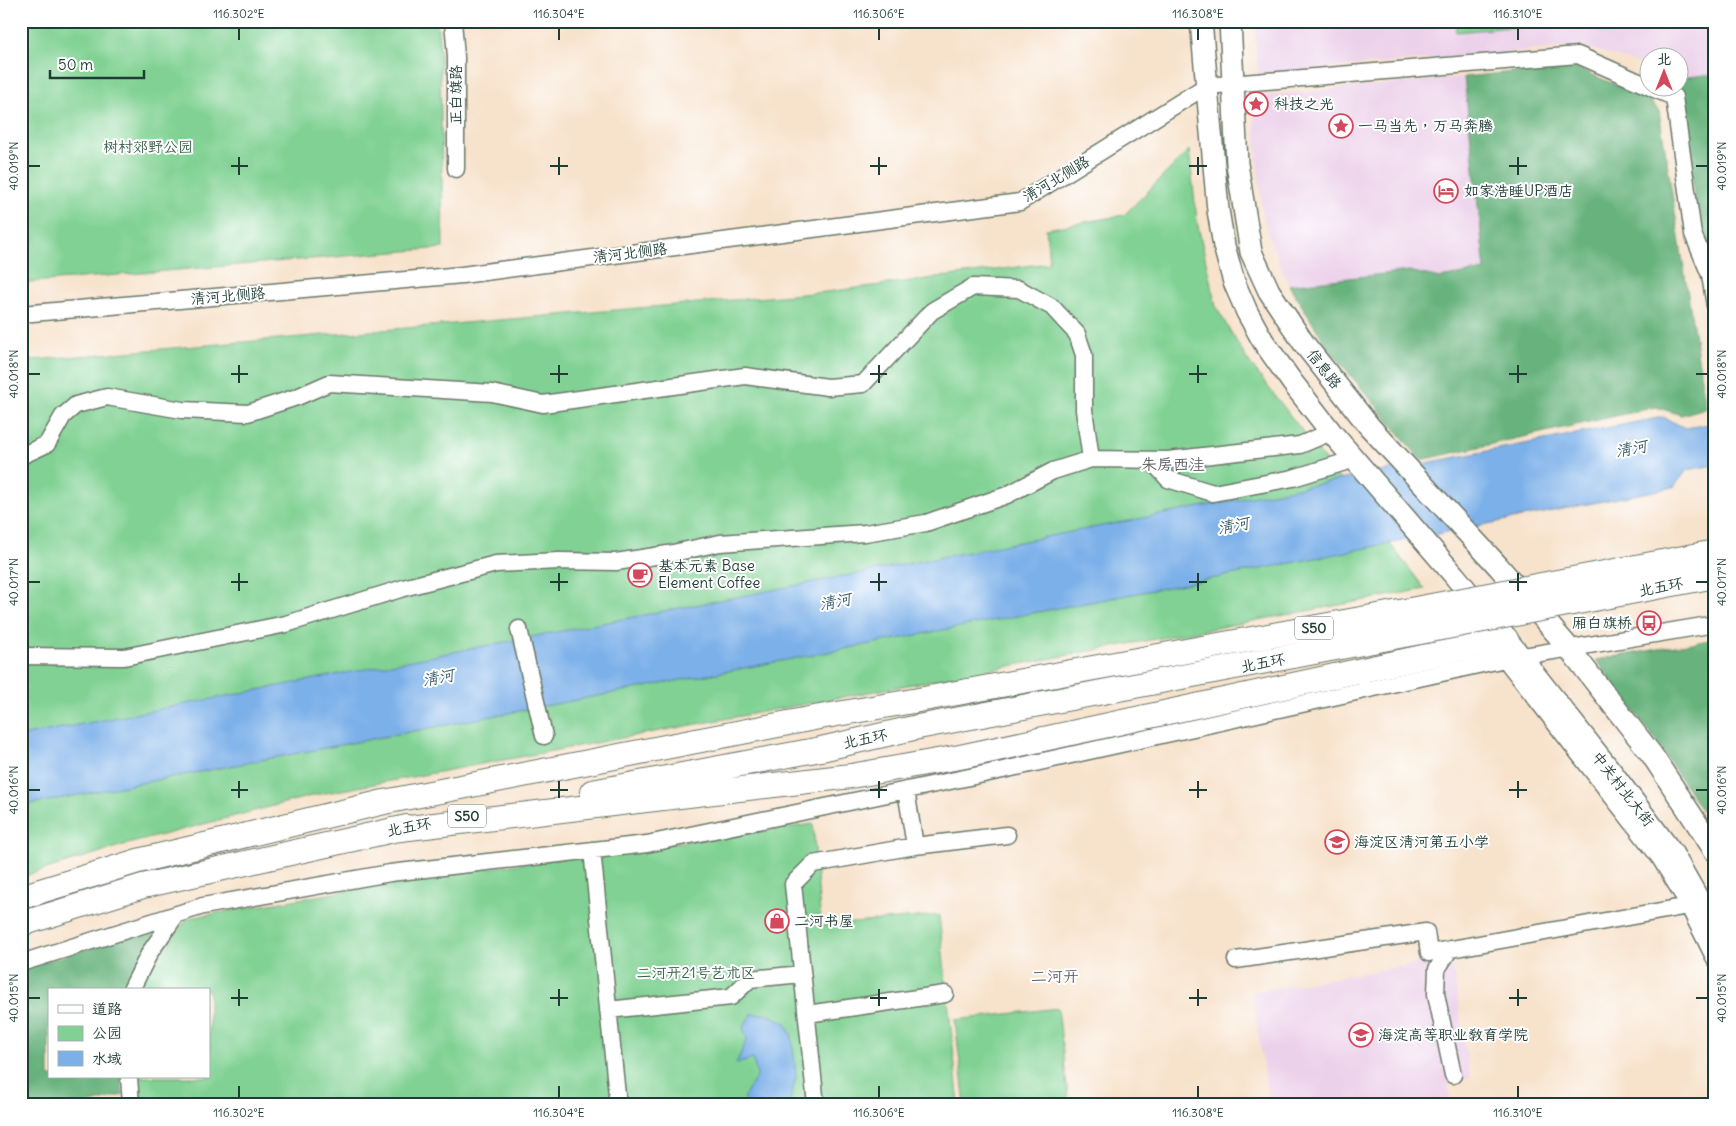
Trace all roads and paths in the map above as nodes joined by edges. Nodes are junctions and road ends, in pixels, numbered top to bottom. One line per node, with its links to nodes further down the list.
1 (453, 21): 8 (street, 正白旗路)
2 (1202, 21): 6 (main road)
3 (1230, 21): 5 (main road, 信息路)
4 (1638, 82): 5 (street)
5 (1232, 84): 6 (street); 20 (main road, 信息路)
6 (1206, 86): 10 (street, 清河北侧路); 11 (main road)
7 (1674, 98): 9 (street)
8 (456, 169)
9 (1715, 306)
10 (21, 314)
11 (1331, 432): 12 (main road); 15 (street)
12 (1352, 455): 15 (street); 21 (main road)
13 (21, 456): 14 (street)
14 (1091, 459): 15 (street); 22 (street)
15 (1151, 460)
16 (1715, 552): 30 (highway, 北五环 / S50, bridge)
17 (1715, 576): 25 (highway, 北五环 / S50, bridge)
18 (1715, 624): 20 (street)
19 (519, 629): 23 (street)
20 (1568, 648): 21 (street); 29 (main road)
21 (1510, 651): 24 (street); 25 (highway); 31 (street); 34 (main road, 中关村北大街)
22 (21, 656)
23 (542, 728)
24 (906, 790): 27 (street); 28 (street)
25 (392, 830): 33 (highway, 北五环 / S50)
26 (1007, 835): 27 (street)
27 (915, 846): 39 (street)
28 (592, 850): 32 (street); 42 (street)
29 (1715, 851)
30 (21, 897)
31 (1688, 906): 35 (street); 36 (street)
32 (176, 915): 38 (street); 40 (street)
33 (21, 924)
34 (1715, 929)
35 (1450, 950): 37 (street); 44 (street)
36 (1715, 959)
37 (1236, 960)
38 (21, 963)
39 (802, 974): 42 (street); 43 (street)
40 (132, 988)
41 (945, 994): 43 (street)
42 (608, 1010): 47 (street)
43 (807, 1014): 48 (street)
44 (1453, 1075)
45 (129, 1078): 46 (street)
46 (131, 1105)
47 (618, 1105)
48 (816, 1105)

